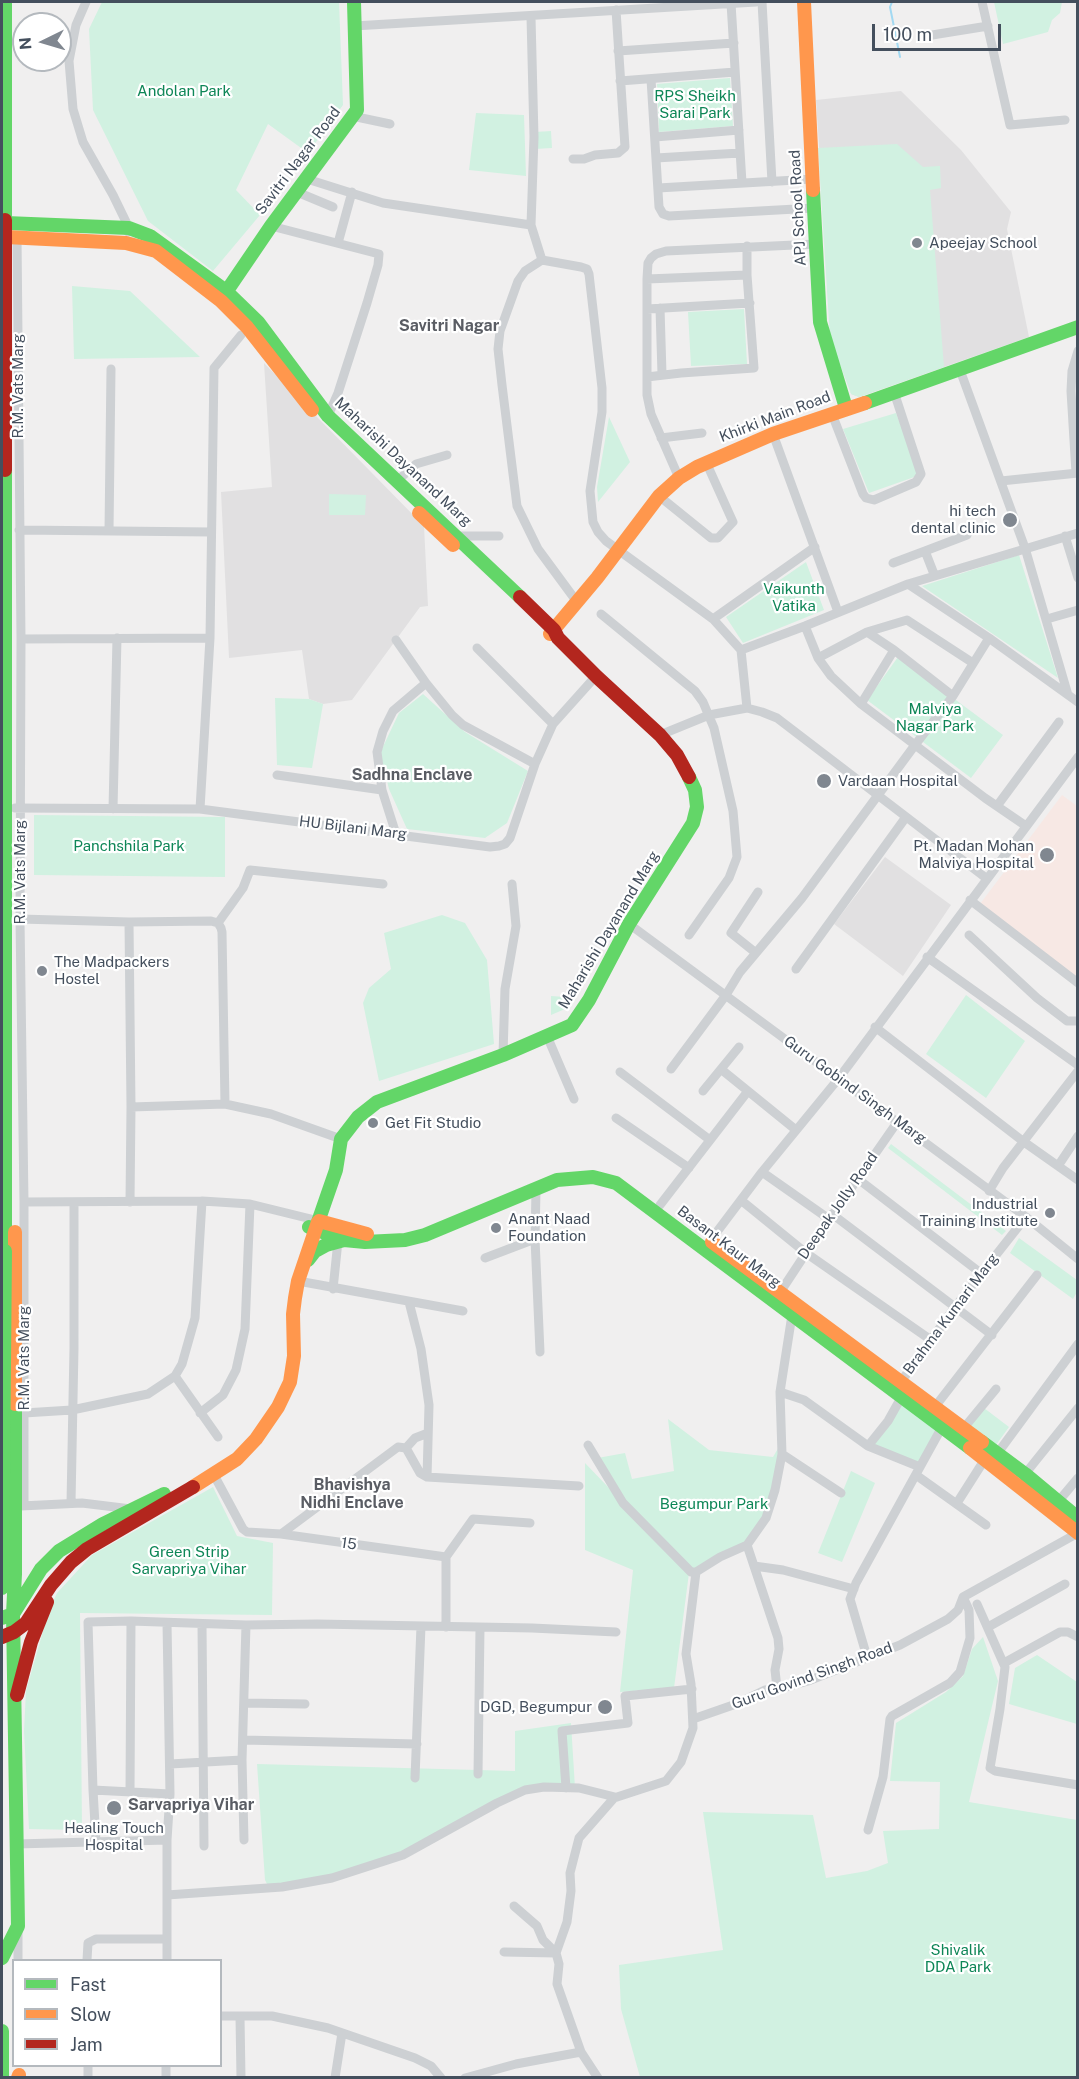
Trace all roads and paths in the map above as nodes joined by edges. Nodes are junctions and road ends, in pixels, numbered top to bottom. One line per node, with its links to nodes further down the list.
1 (5, 2): 43 (main road)
2 (86, 2): 41 (street)
3 (354, 2): 13 (main road, Savitri Nagar Road)
4 (581, 2): 11 (street)
5 (756, 2): 9 (street)
6 (762, 2): 31 (street)
7 (804, 2): 30 (main road, APJ School Road)
8 (982, 2): 14 (street)
9 (731, 3): 10 (street); 16 (street)
10 (616, 10): 11 (street); 17 (street)
11 (581, 12): 12 (street)
12 (531, 16): 13 (street); 39 (street)
13 (354, 26): 21 (main road, Savitri Nagar Road)
14 (988, 26): 15 (street); 22 (street)
15 (926, 36)
16 (734, 43): 17 (street); 18 (street)
17 (618, 51): 20 (street)
18 (735, 72): 19 (street); 24 (street)
19 (651, 79): 20 (street); 25 (street)
20 (620, 81): 28 (street)
21 (352, 116): 23 (street); 29 (main road, Savitri Nagar Road)
22 (1065, 120)
23 (390, 124)
24 (739, 130): 25 (street); 26 (street)
25 (655, 137): 27 (street)
26 (740, 153): 27 (street); 32 (street)
27 (656, 158): 33 (street)
28 (573, 159)
29 (307, 179): 34 (main road, Savitri Nagar Road); 35 (street)
30 (813, 179): 31 (street); 37 (main road, APJ School Road)
31 (772, 182): 32 (street)
32 (742, 183): 33 (street)
33 (658, 188): 37 (street)
34 (297, 192): 36 (street); 40 (main road, Savitri Nagar Road)
35 (352, 192): 39 (street); 46 (street)
36 (333, 207)
37 (814, 208): 47 (main road, APJ School Road)
38 (68, 225): 41 (main road, Maharishi Dayanand Marg); 42 (main road, Maharishi Dayanand Marg); 44 (main road)
39 (531, 225): 49 (street)
40 (271, 226): 46 (street); 52 (main road, Savitri Nagar Road)
41 (129, 228): 45 (street); 52 (main road, Maharishi Dayanand Marg)
42 (38, 231): 43 (main road, Maharishi Dayanand Marg); 44 (main road, Maharishi Dayanand Marg)
43 (10, 232): 78 (street, R.M. Vats Marg); 131 (main road)
44 (67, 240): 45 (main road, Maharishi Dayanand Marg)
45 (126, 243): 52 (main road, Maharishi Dayanand Marg)
46 (338, 243): 67 (street)
47 (816, 244): 48 (street); 65 (main road, APJ School Road)
48 (747, 246): 50 (street); 51 (street)
49 (542, 260): 88 (street); 94 (street)
50 (747, 275): 51 (street); 53 (street)
51 (647, 279): 55 (street)
52 (223, 296): 64 (main road, Maharishi Dayanand Marg)
53 (750, 303): 54 (street); 61 (street)
54 (660, 308): 55 (street); 61 (street)
55 (647, 309): 62 (street)
56 (1077, 327): 60 (main road, Khirki Main Road)
57 (241, 335): 80 (street)
58 (1077, 351): 73 (street)
59 (111, 369): 79 (street)
60 (960, 370): 63 (main road, Khirki Main Road); 76 (street)
61 (662, 374): 62 (street)
62 (647, 377): 70 (street)
63 (894, 392): 65 (main road, Khirki Main Road); 66 (street)
64 (306, 397): 67 (main road, Maharishi Dayanand Marg); 102 (main road, Maharishi Dayanand Marg)
65 (846, 408): 66 (main road, Khirki Main Road)
66 (832, 414): 69 (main road, Khirki Main Road)
67 (328, 416): 75 (main road, Maharishi Dayanand Marg)
68 (702, 433): 70 (street)
69 (773, 434): 72 (main road, Khirki Main Road); 86 (street)
70 (661, 438): 74 (street)
71 (447, 455): 75 (street)
72 (706, 462): 74 (main road, Khirki Main Road); 77 (street)
73 (1076, 473): 76 (street)
74 (679, 478): 77 (main road, Khirki Main Road)
75 (397, 481): 83 (main road, Maharishi Dayanand Marg)
76 (1001, 481): 87 (street)
77 (659, 496): 88 (main road, Khirki Main Road)
78 (19, 530): 79 (street); 106 (street, R.M. Vats Marg)
79 (109, 531): 80 (street)
80 (211, 532): 104 (street)
81 (1077, 533): 85 (street)
82 (967, 535): 89 (street)
83 (457, 536): 84 (street); 102 (main road, Maharishi Dayanand Marg)
84 (499, 536)
85 (1065, 536): 87 (street); 92 (street)
86 (815, 547): 96 (street); 98 (street)
87 (1025, 548): 91 (street); 99 (street)
88 (618, 550): 94 (main road, Khirki Main Road); 98 (street)
89 (926, 551): 90 (street); 91 (street)
90 (893, 563)
91 (934, 574): 93 (street)
92 (1077, 578)
93 (908, 584): 96 (street); 105 (street)
94 (577, 602): 102 (main road, Khirki Main Road)
95 (1077, 610): 99 (street)
96 (838, 612): 100 (street)
97 (601, 614): 120 (street)
98 (713, 619): 109 (street)
99 (1047, 619): 115 (street)
100 (805, 626): 109 (street); 111 (street)
101 (867, 632): 110 (street); 111 (street); 112 (street)
102 (554, 634): 113 (main road, Maharishi Dayanand Marg)
103 (117, 638): 104 (street); 106 (street); 132 (street)
104 (210, 638): 133 (street)
105 (989, 638): 112 (street); 115 (street)
106 (21, 639): 131 (street, R.M. Vats Marg)
107 (396, 640): 114 (street)
108 (477, 648): 122 (street)
109 (741, 650): 119 (street)
110 (894, 650): 116 (street); 118 (street)
111 (819, 658): 118 (street)
112 (974, 663): 116 (street)
113 (596, 676): 122 (street, HU Bijlani Marg); 123 (main road, Maharishi Dayanand Marg)
114 (426, 683): 126 (street); 128 (street)
115 (1068, 695): 117 (street)
116 (953, 696): 124 (street)
117 (1077, 702)
118 (861, 704): 124 (street)
119 (747, 708): 120 (street); 129 (street)
120 (710, 715): 123 (street); 146 (street)
121 (1059, 722): 130 (street)
122 (554, 724): 126 (street, HU Bijlani Marg)
123 (660, 735): 145 (main road, Maharishi Dayanand Marg)
124 (915, 744): 129 (street); 130 (street)
125 (1077, 758): 135 (street)
126 (535, 764): 136 (street, HU Bijlani Marg)
127 (277, 775): 128 (street)
128 (382, 790): 136 (street)
129 (877, 796): 134 (street); 148 (street)
130 (997, 806): 135 (street)
131 (13, 808): 132 (street, HU Bijlani Marg); 142 (street, R.M. Vats Marg); 176 (main road)
132 (113, 809): 133 (street, HU Bijlani Marg)
133 (200, 809): 136 (street, HU Bijlani Marg)
134 (906, 817): 137 (street); 150 (street)
135 (1026, 826): 137 (street)
136 (396, 834)
137 (986, 878): 141 (street)
138 (383, 884): 144 (street)
139 (513, 884): 157 (street)
140 (758, 892): 148 (street)
141 (970, 900): 149 (street); 151 (street)
142 (20, 920): 143 (street); 186 (street, R.M. Vats Marg)
143 (129, 922): 144 (street); 168 (street)
144 (218, 923): 167 (street)
145 (629, 924): 152 (street, Guru Gobind Singh Marg); 155 (main road, Maharishi Dayanand Marg)
146 (689, 935)
147 (969, 935): 153 (street)
148 (756, 953): 152 (street)
149 (927, 957): 154 (street); 158 (street)
150 (796, 969)
151 (1077, 983)
152 (726, 995): 159 (street); 163 (street, Guru Gobind Singh Marg)
153 (1077, 1021)
154 (875, 1027): 163 (street); 174 (street)
155 (547, 1036): 157 (main road, Maharishi Dayanand Marg); 166 (street)
156 (739, 1047): 160 (street)
157 (503, 1055): 175 (main road, Maharishi Dayanand Marg)
158 (1077, 1065)
159 (671, 1069)
160 (722, 1070): 164 (street); 165 (street)
161 (1077, 1071): 174 (street)
162 (620, 1072): 173 (street)
163 (839, 1078): 170 (street, Guru Gobind Singh Marg); 171 (street)
164 (703, 1091)
165 (748, 1091): 171 (street); 173 (street)
166 (574, 1099)
167 (225, 1104): 168 (street); 175 (street)
168 (131, 1107): 188 (street)
169 (616, 1118): 178 (street)
170 (898, 1121): 180 (street, Deepak Jolly Road); 183 (street, Guru Gobind Singh Marg)
171 (796, 1130): 179 (street)
172 (1077, 1136): 177 (street)
173 (710, 1140): 178 (street)
174 (1024, 1142): 177 (street); 183 (street)
175 (340, 1145): 190 (main road, Maharishi Dayanand Marg); 194 (main road, Maharishi Dayanand Marg)
176 (6, 1161): 244 (main road); 258 (main road, bridge)
177 (1058, 1166): 181 (street)
178 (689, 1167): 191 (street)
179 (762, 1172): 185 (street); 193 (street)
180 (858, 1179): 193 (street, Deepak Jolly Road); 202 (street)
181 (1077, 1180)
182 (536, 1190): 195 (main road, Basant Kaur Marg); 196 (street); 206 (main road, Basant Kaur Marg)
183 (990, 1191): 192 (street, Guru Gobind Singh Marg)
184 (202, 1201): 188 (street); 189 (street); 215 (street)
185 (742, 1201): 197 (street); 198 (street)
186 (24, 1202): 187 (street); 222 (street, R.M. Vats Marg)
187 (74, 1202): 188 (street); 221 (street)
188 (130, 1202)
189 (249, 1204): 194 (street); 223 (street)
190 (325, 1205): 194 (main road, Maharishi Dayanand Marg); 195 (main road)
191 (660, 1205): 195 (main road, Basant Kaur Marg); 197 (main road, Basant Kaur Marg)
192 (1026, 1216): 200 (street, Guru Gobind Singh Marg); 202 (street, Brahma Kumari Marg)
193 (830, 1217): 198 (street, Deepak Jolly Road); 208 (street)
194 (314, 1224): 195 (main road, Basant Kaur Marg); 201 (main road, Maharishi Dayanand Marg); 234 (main road, Maharishi Dayanand Marg)
195 (341, 1237): 201 (main road); 205 (street)
196 (535, 1239): 199 (street); 214 (street)
197 (710, 1241): 206 (main road, Basant Kaur Marg)
198 (806, 1253): 206 (street, Deepak Jolly Road); 212 (street)
199 (485, 1258)
200 (1077, 1259)
201 (304, 1266): 204 (main road, Maharishi Dayanand Marg)
202 (982, 1274): 208 (street, Brahma Kumari Marg)
203 (1037, 1275): 211 (street)
204 (298, 1281): 205 (street); 234 (main road, Maharishi Dayanand Marg)
205 (333, 1289): 207 (street)
206 (777, 1297): 210 (main road, Basant Kaur Marg)
207 (409, 1302): 209 (street); 226 (street)
208 (955, 1307): 211 (street); 212 (street, Brahma Kumari Marg)
209 (463, 1311)
210 (795, 1311): 217 (main road, Basant Kaur Marg); 218 (street)
211 (992, 1335): 219 (street)
212 (931, 1340): 217 (street, Brahma Kumari Marg)
213 (1077, 1344): 232 (street)
214 (540, 1352)
215 (174, 1376): 221 (street); 223 (street)
216 (996, 1389): 225 (street)
217 (901, 1390): 219 (main road, Basant Kaur Marg); 224 (main road, Basant Kaur Marg); 229 (street, Brahma Kumari Marg)
218 (780, 1392): 229 (street); 231 (street)
219 (934, 1408): 225 (main road, Basant Kaur Marg)
220 (1077, 1408): 235 (street)
221 (72, 1410): 222 (street); 241 (street)
222 (24, 1413): 244 (street, R.M. Vats Marg)
223 (200, 1413): 227 (street)
224 (942, 1427): 232 (main road, Basant Kaur Marg); 233 (street)
225 (963, 1429): 232 (main road, Basant Kaur Marg)
226 (428, 1433): 230 (street); 236 (street)
227 (218, 1437)
228 (588, 1445): 256 (street)
229 (868, 1446): 233 (street)
230 (406, 1448): 236 (street); 251 (street)
231 (782, 1454): 240 (street); 252 (street)
232 (991, 1456): 235 (main road, Basant Kaur Marg); 242 (street); 250 (main road, Basant Kaur Marg)
233 (918, 1471): 242 (street); 259 (street)
234 (212, 1472): 239 (main road); 251 (street, 15)
235 (1025, 1474): 243 (main road, Basant Kaur Marg)
236 (427, 1478): 238 (street)
237 (1077, 1478): 243 (street)
238 (579, 1486)
239 (182, 1489): 245 (main road); 255 (main road)
240 (841, 1493)
241 (71, 1503): 244 (street); 245 (street)
242 (957, 1503): 248 (street)
243 (1057, 1503): 246 (main road, Basant Kaur Marg)
244 (18, 1508): 249 (main road); 262 (main road)
245 (131, 1509): 262 (main road)
246 (1077, 1518)
247 (530, 1523): 253 (street)
248 (986, 1525)
249 (2, 1533)
250 (1077, 1533): 260 (street, Guru Govind Singh Road)
251 (281, 1534): 253 (street, 15)
252 (747, 1545): 254 (street); 256 (street)
253 (446, 1557): 268 (street)
254 (754, 1566): 259 (street); 276 (street)
255 (63, 1571): 272 (main road); 278 (main road)
256 (696, 1572): 277 (street)
257 (1065, 1584): 269 (street)
258 (2, 1588)
259 (854, 1589): 274 (street)
260 (963, 1597): 274 (street, Guru Govind Singh Road); 297 (street)
261 (977, 1604): 269 (street)
262 (7, 1616): 272 (main road)
263 (131, 1621): 264 (street); 293 (street); 294 (street)
264 (168, 1623): 265 (street); 288 (street)
265 (202, 1624): 266 (street); 287 (street)
266 (246, 1625): 267 (street); 279 (street)
267 (421, 1626): 268 (street); 285 (street)
268 (446, 1627): 270 (street)
269 (988, 1627): 275 (street)
270 (480, 1628): 271 (street); 289 (street)
271 (616, 1632)
272 (8, 1635): 278 (main road)
273 (1077, 1637): 275 (street)
274 (867, 1657): 276 (street, Guru Govind Singh Road)
275 (1004, 1663): 291 (street)
276 (777, 1688): 282 (street, Guru Govind Singh Road)
277 (692, 1689): 282 (street); 292 (street)
278 (15, 1700): 283 (main road)
279 (244, 1703): 280 (street); 284 (street)
280 (305, 1704)
281 (2, 1718): 283 (main road)
282 (693, 1719): 296 (street)
283 (16, 1737): 301 (main road)
284 (243, 1740): 285 (street); 286 (street)
285 (417, 1744): 290 (street)
286 (242, 1760): 287 (street); 299 (street)
287 (203, 1762): 288 (street); 302 (street)
288 (170, 1764): 295 (street)
289 (478, 1774)
290 (415, 1778)
291 (1077, 1785)
292 (566, 1788): 296 (street); 303 (street)
293 (93, 1790): 294 (street); 300 (street)
294 (130, 1792): 295 (street)
295 (170, 1794): 298 (street)
296 (615, 1797): 308 (street)
297 (868, 1830)
298 (167, 1840): 300 (street); 303 (street)
299 (244, 1840)
300 (96, 1842): 301 (street)
301 (16, 1844): 305 (main road)
302 (204, 1846)
303 (168, 1895): 306 (street)
304 (514, 1906): 308 (street)
305 (18, 1926): 309 (main road); 310 (street)
306 (166, 1939): 311 (street); 312 (street)
307 (504, 1952): 308 (street)
308 (556, 1953): 317 (street)
309 (2, 1958)
310 (18, 1959)
311 (87, 1959)
312 (167, 1959)
313 (222, 2016): 314 (street)
314 (240, 2017): 316 (street); 319 (street)
315 (2, 2031): 318 (main road)
316 (342, 2032): 320 (street); 321 (street)
317 (581, 2052): 322 (street); 323 (street)
318 (2, 2078)
319 (241, 2078)
320 (335, 2078)
321 (441, 2078)
322 (465, 2078)
323 (598, 2078)

